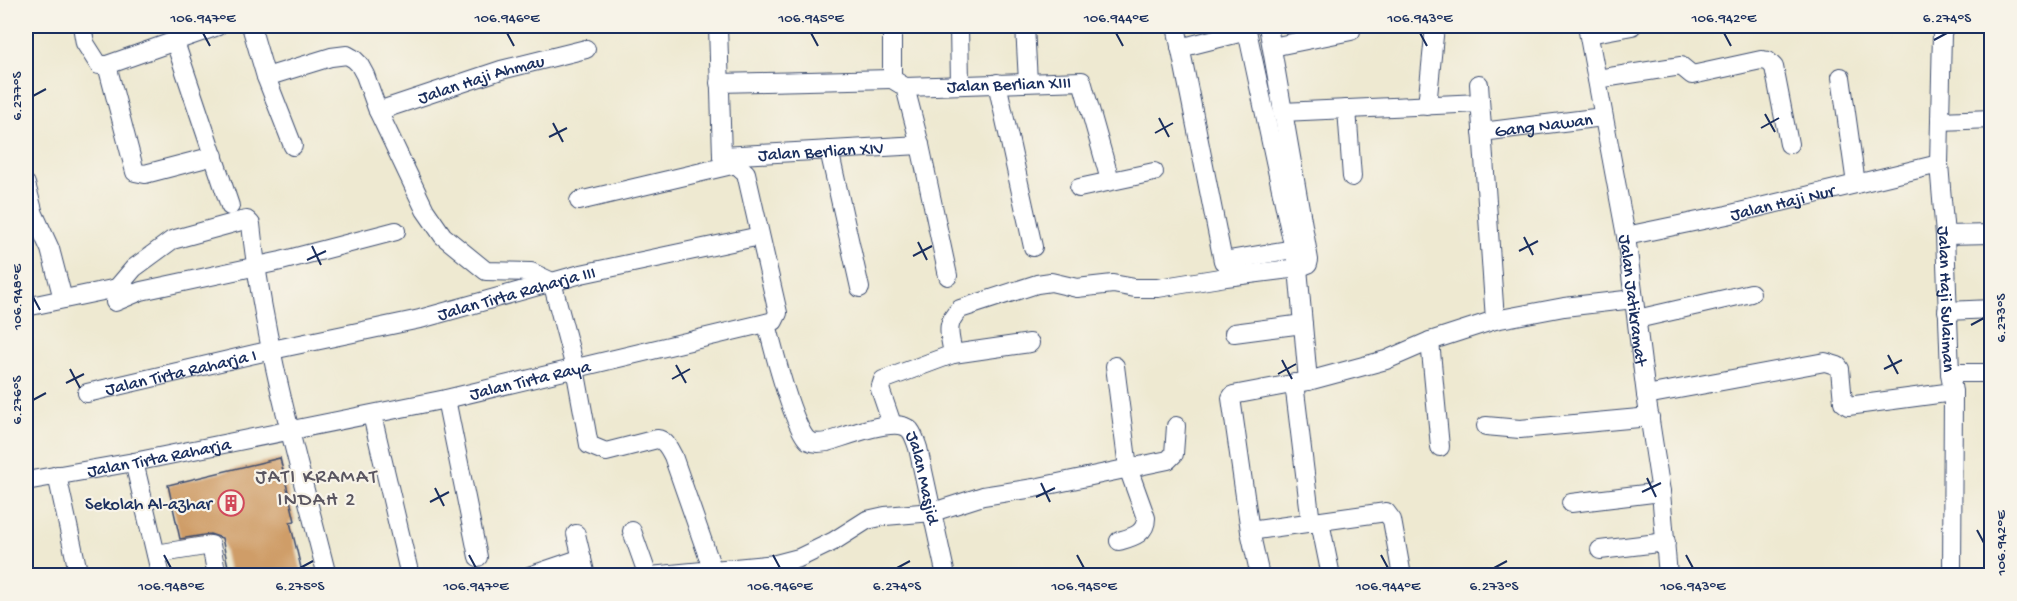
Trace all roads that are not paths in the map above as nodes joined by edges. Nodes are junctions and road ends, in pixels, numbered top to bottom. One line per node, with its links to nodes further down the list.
1 (82, 26): 20 (street)
2 (218, 26): 16 (street)
3 (251, 26): 21 (street)
4 (718, 26): 25 (street)
5 (892, 26): 26 (street)
6 (959, 26): 28 (street)
7 (1025, 26): 24 (street)
8 (1176, 26): 18 (street)
9 (1268, 26): 17 (street)
10 (1435, 26): 31 (street)
11 (1632, 26): 14 (street)
12 (1945, 26): 37 (street, Jalan Haji Sulaiman)
13 (1246, 28): 18 (street); 60 (street)
14 (1588, 30): 23 (street, Jalan Jatikramat)
15 (1351, 31): 17 (street)
16 (175, 42): 20 (street); 43 (street)
17 (1272, 47): 34 (street)
18 (1180, 48): 60 (street)
19 (586, 49): 33 (street, Jalan Haji Ahmau)
20 (107, 65): 43 (street)
21 (266, 77): 33 (street); 41 (street)
22 (1841, 77): 50 (street)
23 (1597, 80): 35 (street, Jalan Jatikramat); 39 (street)
24 (1028, 82): 27 (street, Jalan Berlian XIII); 48 (street, Jalan Berlian XIII)
25 (719, 83): 26 (street, Jalan Berlian XIII); 44 (street)
26 (899, 83): 28 (street, Jalan Berlian XIII); 40 (street)
27 (997, 83): 28 (street, Jalan Berlian XIII); 59 (street)
28 (960, 84)
29 (1479, 84): 30 (street)
30 (1480, 103): 31 (street); 38 (street)
31 (1427, 106): 32 (street)
32 (1347, 110): 34 (street); 47 (street)
33 (378, 111): 64 (street)
34 (1282, 112): 62 (street)
35 (1603, 117): 38 (street, Gang Nawan); 58 (street, Jalan Jatikramat)
36 (1992, 119): 37 (street)
37 (1940, 121): 45 (street, Jalan Haji Sulaiman)
38 (1482, 132): 74 (street)
39 (1789, 144)
40 (920, 145): 42 (street, Jalan Berlian XIV); 63 (street)
41 (292, 146)
42 (830, 150): 44 (street, Jalan Berlian XIV); 65 (street)
43 (214, 156): 53 (street)
44 (729, 160): 52 (street, Jalan Berlian XIV); 57 (street)
45 (1939, 164): 50 (street, Jalan Haji Nur); 56 (street, Jalan Haji Sulaiman)
46 (1154, 172): 48 (street)
47 (1352, 177)
48 (1110, 180): 51 (street)
49 (26, 184): 68 (street)
50 (1856, 184): 58 (street, Jalan Haji Nur)
51 (1079, 188)
52 (579, 201)
53 (230, 206)
54 (396, 231): 61 (street)
55 (1992, 234): 56 (street)
56 (1945, 235): 72 (street, Jalan Haji Sulaiman)
57 (760, 236): 64 (street, Jalan Tirta Raharja III); 75 (street)
58 (1626, 236): 69 (street, Jalan Jatikramat)
59 (1033, 247)
60 (1294, 249): 62 (street)
61 (256, 266): 67 (street); 67 (street); 80 (street)
62 (1298, 268): 76 (street); 81 (street)
63 (948, 276)
64 (552, 282): 80 (street, Jalan Tirta Raharja III); 83 (street)
65 (860, 288)
66 (1751, 293): 73 (street)
67 (116, 295): 68 (street)
68 (63, 299): 70 (street)
69 (1634, 299): 73 (street, Jalan Jatikramat); 74 (street)
70 (26, 307)
71 (1992, 309): 72 (street)
72 (1947, 311): 85 (street, Jalan Haji Sulaiman)
73 (1642, 318): 88 (street, Jalan Jatikramat)
74 (1495, 320): 78 (street)
75 (767, 324): 83 (street, Jalan Tirta Raya); 94 (street, Jalan Masjid)
76 (1303, 324): 77 (street); 87 (street)
77 (1234, 333)
78 (1430, 341): 87 (street); 98 (street)
79 (1030, 342): 81 (street)
80 (272, 350): 90 (street, Jalan Tirta Raharja I); 97 (street)
81 (953, 354): 94 (street)
82 (1115, 366): 100 (street)
83 (575, 368): 91 (street, Jalan Tirta Raya); 116 (street)
84 (1721, 370): 88 (street)
85 (1950, 373): 86 (street); 89 (street, Jalan Haji Sulaiman)
86 (1992, 373)
87 (1301, 382): 106 (street); 108 (street)
88 (1649, 388): 89 (street); 93 (street, Jalan Jatikramat)
89 (1953, 392): 130 (street, Jalan Haji Sulaiman)
90 (87, 393)
91 (446, 399): 92 (street, Jalan Tirta Raya); 114 (street)
92 (372, 415): 97 (street, Jalan Tirta Raya); 121 (street)
93 (1650, 417): 96 (street); 103 (street, Jalan Jatikramat)
94 (892, 424): 105 (street, Jalan Masjid)
95 (1176, 426): 100 (street)
96 (1486, 426)
97 (291, 430): 99 (street, Jalan Tirta Raharja); 120 (street)
98 (1440, 447)
99 (134, 462): 101 (street, Jalan Tirta Raharja); 113 (street)
100 (1128, 468): 105 (street); 110 (street)
101 (57, 475): 102 (street, Jalan Tirta Raharja); 117 (street)
102 (26, 481)
103 (1661, 492): 104 (street); 111 (street, Jalan Jatikramat)
104 (1571, 503)
105 (933, 512): 116 (street); 125 (street, Jalan Masjid)
106 (1315, 522): 108 (street); 127 (street); 128 (street)
107 (632, 531): 124 (street)
108 (1250, 531): 126 (street)
109 (576, 534): 115 (street)
110 (1119, 541)
111 (1666, 542): 112 (street); 129 (street, Jalan Jatikramat)
112 (1600, 550)
113 (156, 554): 118 (street); 119 (street)
114 (478, 557)
115 (582, 558): 122 (street); 123 (street)
116 (713, 571): 124 (street)
117 (79, 576)
118 (161, 576)
119 (217, 576)
120 (327, 576)
121 (410, 576)
122 (529, 576)
123 (586, 576)
124 (649, 576)
125 (946, 576)
126 (1260, 576)
127 (1331, 576)
128 (1402, 576)
129 (1668, 576)
130 (1952, 576)

